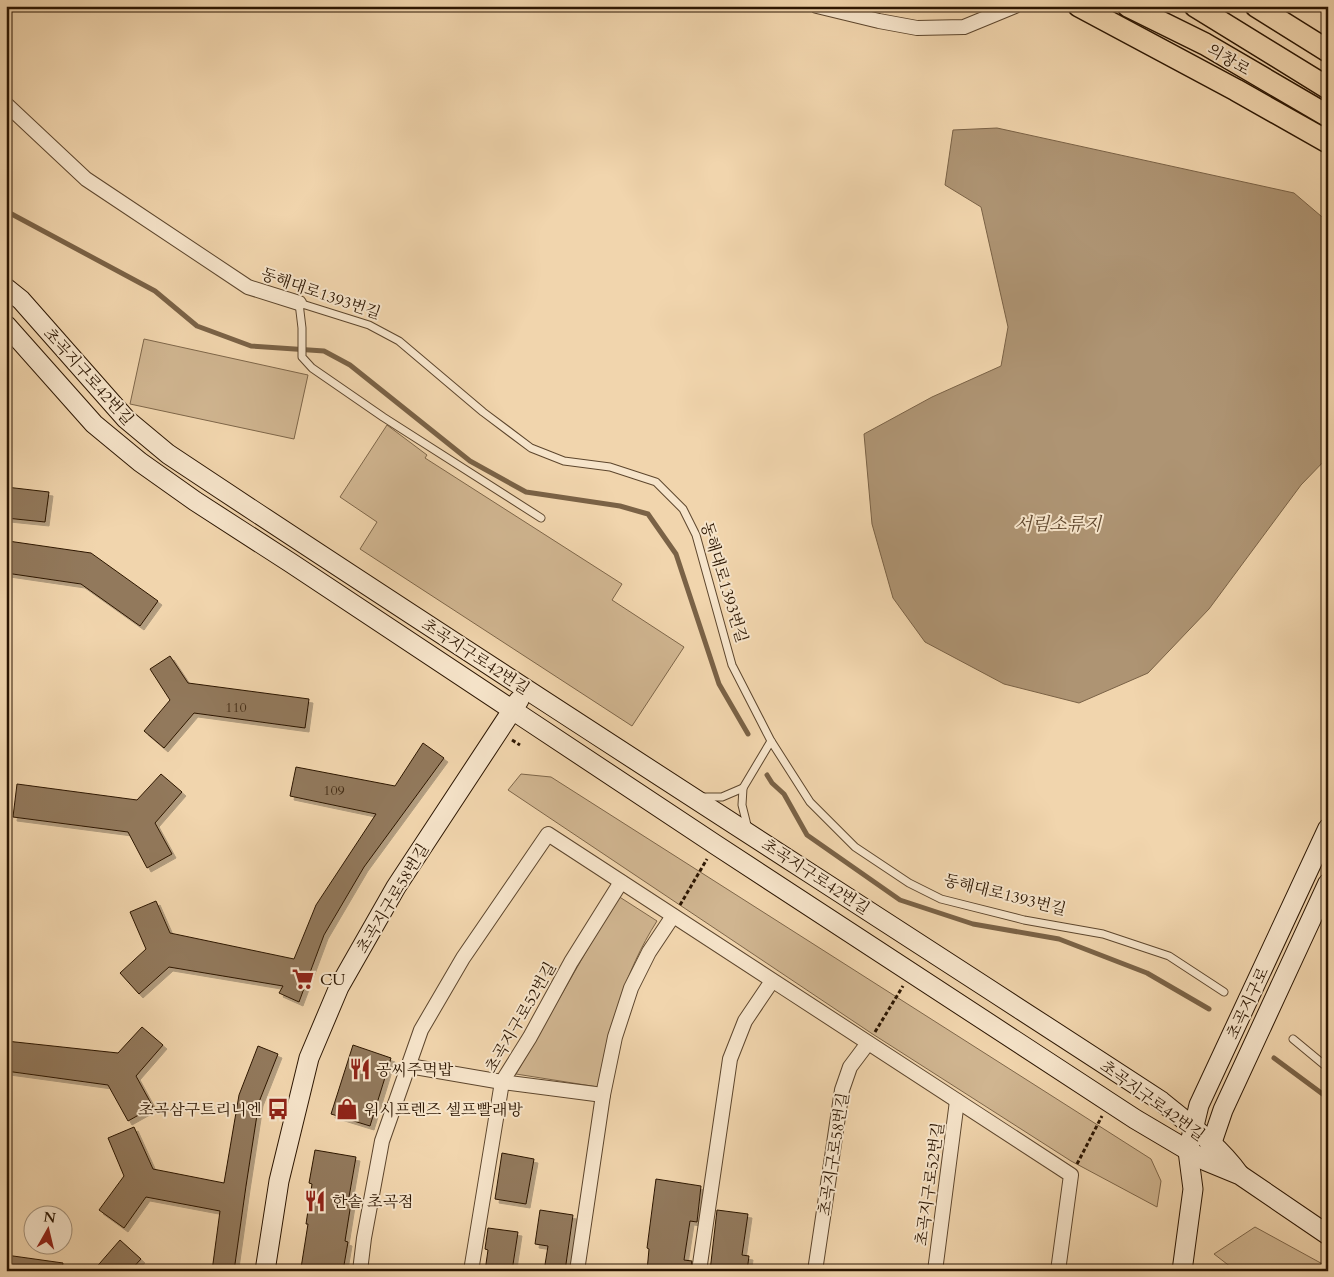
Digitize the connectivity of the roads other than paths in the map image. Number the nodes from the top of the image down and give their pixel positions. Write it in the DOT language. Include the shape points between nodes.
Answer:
graph roads {
  1 [pos="817,6"];
  2 [pos="1015,6"];
  3 [pos="1079,6"];
  4 [pos="1128,6"];
  5 [pos="1195,6"];
  6 [pos="1256,6"];
  7 [pos="1328,51"];
  8 [pos="1328,88"];
  9 [pos="6,104"];
  10 [pos="1328,116"];
  11 [pos="1328,142"];
  12 [pos="6,288"];
  13 [pos="299,303"];
  14 [pos="6,325"];
  15 [pos="541,518"];
  16 [pos="526,689"];
  17 [pos="512,710"];
  18 [pos="771,740"];
  19 [pos="743,788"];
  20 [pos="694,797"];
  21 [pos="1328,828"];
  22 [pos="749,833"];
  23 [pos="621,882"];
  24 [pos="1328,883"];
  25 [pos="673,916"];
  26 [pos="772,980"];
  27 [pos="1224,992"];
  28 [pos="1293,1039"];
  29 [pos="868,1043"];
  30 [pos="1077,1046"];
  31 [pos="409,1066"];
  32 [pos="1328,1068"];
  33 [pos="1062,1071"];
  34 [pos="502,1082"];
  35 [pos="603,1095"];
  36 [pos="957,1101"];
  37 [pos="1194,1127"];
  38 [pos="1212,1142"];
  39 [pos="1188,1151"];
  40 [pos="1206,1161"];
  41 [pos="1240,1176"];
  42 [pos="1193,1183"];
  43 [pos="1328,1235"];
  44 [pos="265,1271"];
  45 [pos="360,1271"];
  46 [pos="471,1271"];
  47 [pos="578,1271"];
  48 [pos="699,1271"];
  49 [pos="815,1271"];
  50 [pos="935,1271"];
  51 [pos="1058,1271"];
  52 [pos="1182,1271"];
  1 -- 2 [label="street" via="917,28 964,27"];
  3 -- 11 [label="main road"];
  4 -- 10 [label="main road, 의창로" via="1205,44"];
  5 -- 8 [label="main road, 의창로"];
  6 -- 7 [label="main road"];
  9 -- 13 [label="street, 동해대로1393번길" via="94,184 248,287"];
  12 -- 16 [label="street, 초곡지구로42번길" via="21,300 126,419 168,454"];
  13 -- 15 [label="lane" via="302,357 312,368"];
  13 -- 18 [label="lane, 동해대로1393번길" via="369,325 400,341 482,412 531,448 564,461 610,467 656,482 683,509 696,535 732,665"];
  14 -- 17 [label="street, 초곡지구로42번길" via="94,424 140,462"];
  16 -- 17 [label="street, 초곡지구로58번길"];
  16 -- 20 [label="street, 초곡지구로42번길"];
  17 -- 33 [label="street, 초곡지구로42번길"];
  17 -- 44 [label="street, 초곡지구로58번길" via="396,886 339,988 309,1058 279,1182"];
  18 -- 19 [label="lane"];
  18 -- 27 [label="lane, 동해대로1393번길" via="810,802 855,847 909,883 941,899 1024,920 1103,934 1169,956"];
  19 -- 20 [label="lane" via="722,797"];
  19 -- 22 [label="lane" via="742,805"];
  20 -- 22 [label="street, 초곡지구로42번길"];
  21 -- 37 [label="street, 초곡지구로" via="1200,1105"];
  22 -- 30 [label="street, 초곡지구로42번길"];
  23 -- 25 [label="street"];
  23 -- 31 [label="street" via="548,834 463,958 421,1030"];
  23 -- 34 [label="street, 초곡지구로52번길"];
  24 -- 38 [label="street, 초곡지구로" via="1223,1110"];
  25 -- 26 [label="street"];
  25 -- 35 [label="street" via="649,952 631,988 615,1037"];
  26 -- 29 [label="street"];
  26 -- 48 [label="street" via="745,1021 730,1059"];
  28 -- 32 [label="lane"];
  29 -- 36 [label="street"];
  29 -- 49 [label="street, 초곡지구로58번길" via="850,1067 842,1090"];
  30 -- 33 [label="street"];
  30 -- 37 [label="street, 초곡지구로42번길" via="1161,1101"];
  31 -- 34 [label="street"];
  31 -- 45 [label="street" via="382,1141"];
  33 -- 39 [label="street, 초곡지구로42번길"];
  34 -- 35 [label="street"];
  34 -- 46 [label="street, 초곡지구로52번길"];
  35 -- 47 [label="street"];
  36 -- 50 [label="street, 초곡지구로52번길"];
  36 -- 51 [label="street" via="1071,1175"];
  37 -- 38 [label="street, 초곡지구로42번길"];
  37 -- 39 [label="street, 초곡지구로"];
  38 -- 40 [label="street, 초곡지구로"];
  38 -- 41 [label="street, 초곡지구로42번길"];
  39 -- 40 [label="street, 초곡지구로42번길"];
  39 -- 42 [label="street, 초곡지구로"];
  40 -- 41 [label="street, 초곡지구로42번길"];
  40 -- 42 [label="street, 초곡지구로"];
  41 -- 43 [label="street"];
  42 -- 52 [label="street, 초곡지구로"];
}
